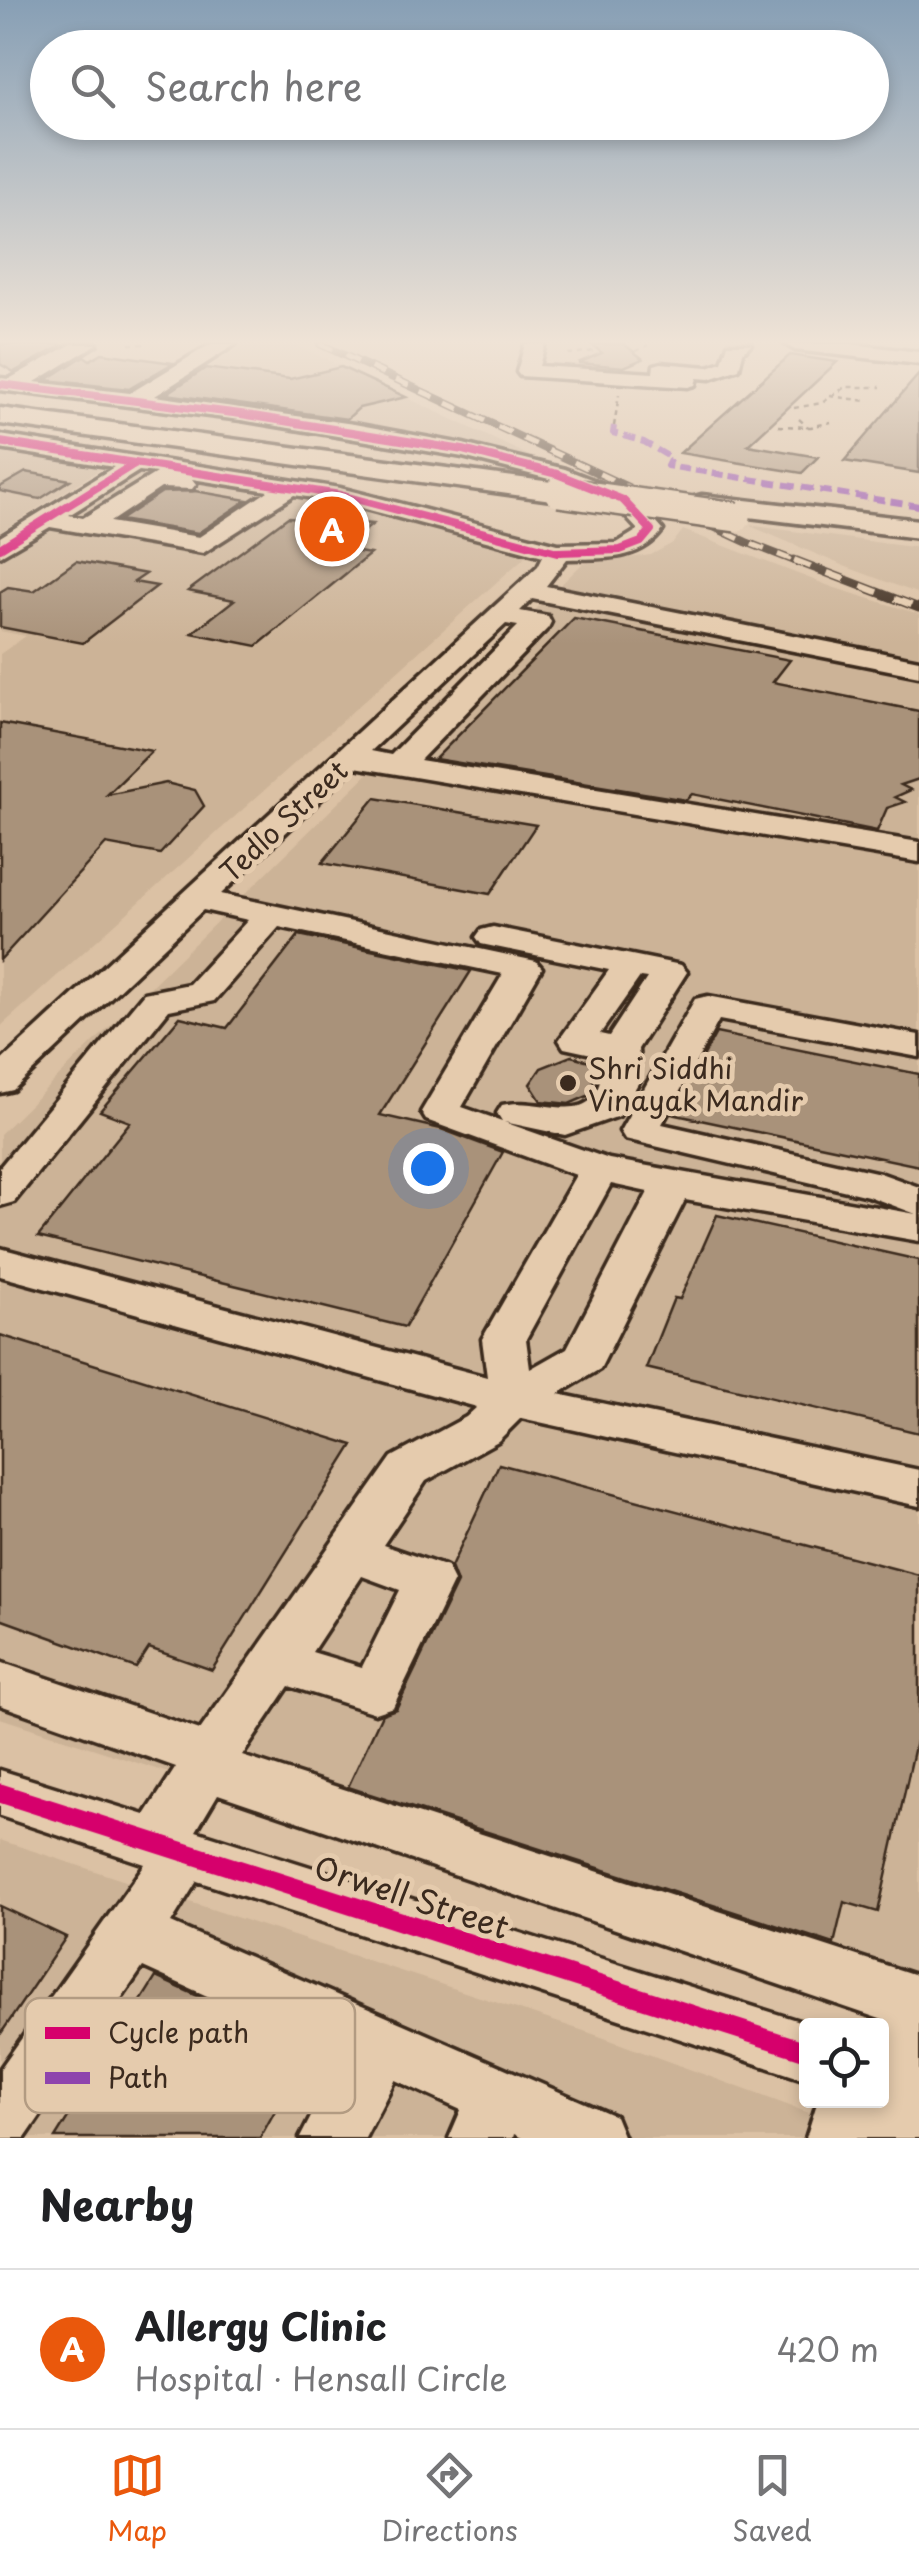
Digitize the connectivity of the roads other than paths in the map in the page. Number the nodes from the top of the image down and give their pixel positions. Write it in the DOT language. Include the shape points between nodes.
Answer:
graph roads {
  1 [pos="11,444"];
  2 [pos="309,444"];
  3 [pos="435,444"];
  4 [pos="134,464"];
  5 [pos="552,487"];
  6 [pos="281,492"];
  7 [pos="46,520"];
  8 [pos="86,527"];
  9 [pos="919,528"];
  10 [pos="919,542"];
  11 [pos="0,548"];
  12 [pos="558,552"];
  13 [pos="528,590"];
  14 [pos="500,615"];
  15 [pos="919,668"];
  16 [pos="418,693"];
  17 [pos="460,701"];
  18 [pos="350,756"];
  19 [pos="398,765"];
  20 [pos="919,852"];
  21 [pos="207,891"];
  22 [pos="271,915"];
  23 [pos="919,1046"];
  24 [pos="0,1082"];
  25 [pos="516,1113"];
  26 [pos="599,1169"];
  27 [pos="672,1185"];
  28 [pos="0,1193"];
  29 [pos="919,1202"];
  30 [pos="919,1228"];
  31 [pos="0,1262"];
  32 [pos="512,1400"];
  33 [pos="919,1488"];
  34 [pos="352,1553"];
  35 [pos="277,1662"];
  36 [pos="0,1684"];
  37 [pos="208,1762"];
  38 [pos="0,1794"];
  39 [pos="171,1848"];
  40 [pos="132,1934"];
  41 [pos="87,1998"];
  42 [pos="274,1998"];
  43 [pos="919,2004"];
  44 [pos="919,2022"];
  45 [pos="355,2034"];
  46 [pos="381,2046"];
  47 [pos="799,2048"];
  48 [pos="25,2086"];
  49 [pos="355,2094"];
  50 [pos="889,2096"];
  51 [pos="874,2108"];
  52 [pos="345,2113"];
  53 [pos="490,2119"];
  54 [pos="0,2121"];
  55 [pos="331,2138"];
  56 [pos="592,2138"];
  57 [pos="837,2138"];
  1 -- 4 [label="street"];
  2 -- 5 [label="main road"];
  3 -- 12 [label="street" via="510,458 608,492 652,526 650,536 628,548"];
  4 -- 6 [label="street"];
  4 -- 7 [label="street"];
  5 -- 9 [label="main road"];
  5 -- 10 [label="main road, bridge"];
  6 -- 8 [label="street" via="157,480"];
  6 -- 8 [label="street" via="203,545"];
  6 -- 12 [label="street" via="380,503"];
  7 -- 8 [label="street"];
  7 -- 11 [label="street"];
  12 -- 13 [label="street, Tedlo Street"];
  13 -- 14 [label="street, Tedlo Street"];
  13 -- 15 [label="street"];
  14 -- 16 [label="street, Tedlo Street"];
  14 -- 17 [label="street" via="538,622"];
  16 -- 17 [label="street"];
  16 -- 18 [label="street, Tedlo Street"];
  17 -- 19 [label="street"];
  18 -- 19 [label="street"];
  18 -- 21 [label="street, Tedlo Street"];
  19 -- 20 [label="street"];
  21 -- 22 [label="street"];
  21 -- 24 [label="street, Tedlo Street"];
  21 -- 25 [label="street" via="631,964 577,1040 620,1049 621,1080 605,1108 565,1123"];
  22 -- 26 [label="street" via="524,968 440,1112"];
  22 -- 28 [label="street" via="201,993 157,1001"];
  23 -- 29 [label="street" via="708,1006 640,1131 880,1186"];
  26 -- 27 [label="street"];
  26 -- 32 [label="street" via="504,1340"];
  27 -- 30 [label="street"];
  27 -- 32 [label="street" via="584,1358"];
  31 -- 32 [label="street"];
  32 -- 33 [label="street"];
  32 -- 34 [label="street" via="482,1429 410,1469"];
  34 -- 35 [label="street"];
  34 -- 35 [label="street" via="429,1582 375,1692"];
  35 -- 37 [label="street"];
  36 -- 37 [label="street"];
  37 -- 39 [label="street"];
  37 -- 43 [label="street"];
  38 -- 39 [label="street, Orwell Street"];
  39 -- 40 [label="street"];
  39 -- 47 [label="street, Orwell Street"];
  40 -- 41 [label="street"];
  40 -- 42 [label="street"];
  44 -- 50 [label="street"];
  45 -- 46 [label="street"];
  46 -- 49 [label="street"];
  46 -- 53 [label="street"];
  48 -- 54 [label="street"];
  51 -- 57 [label="street"];
  52 -- 55 [label="street"];
  53 -- 56 [label="street"];
}
